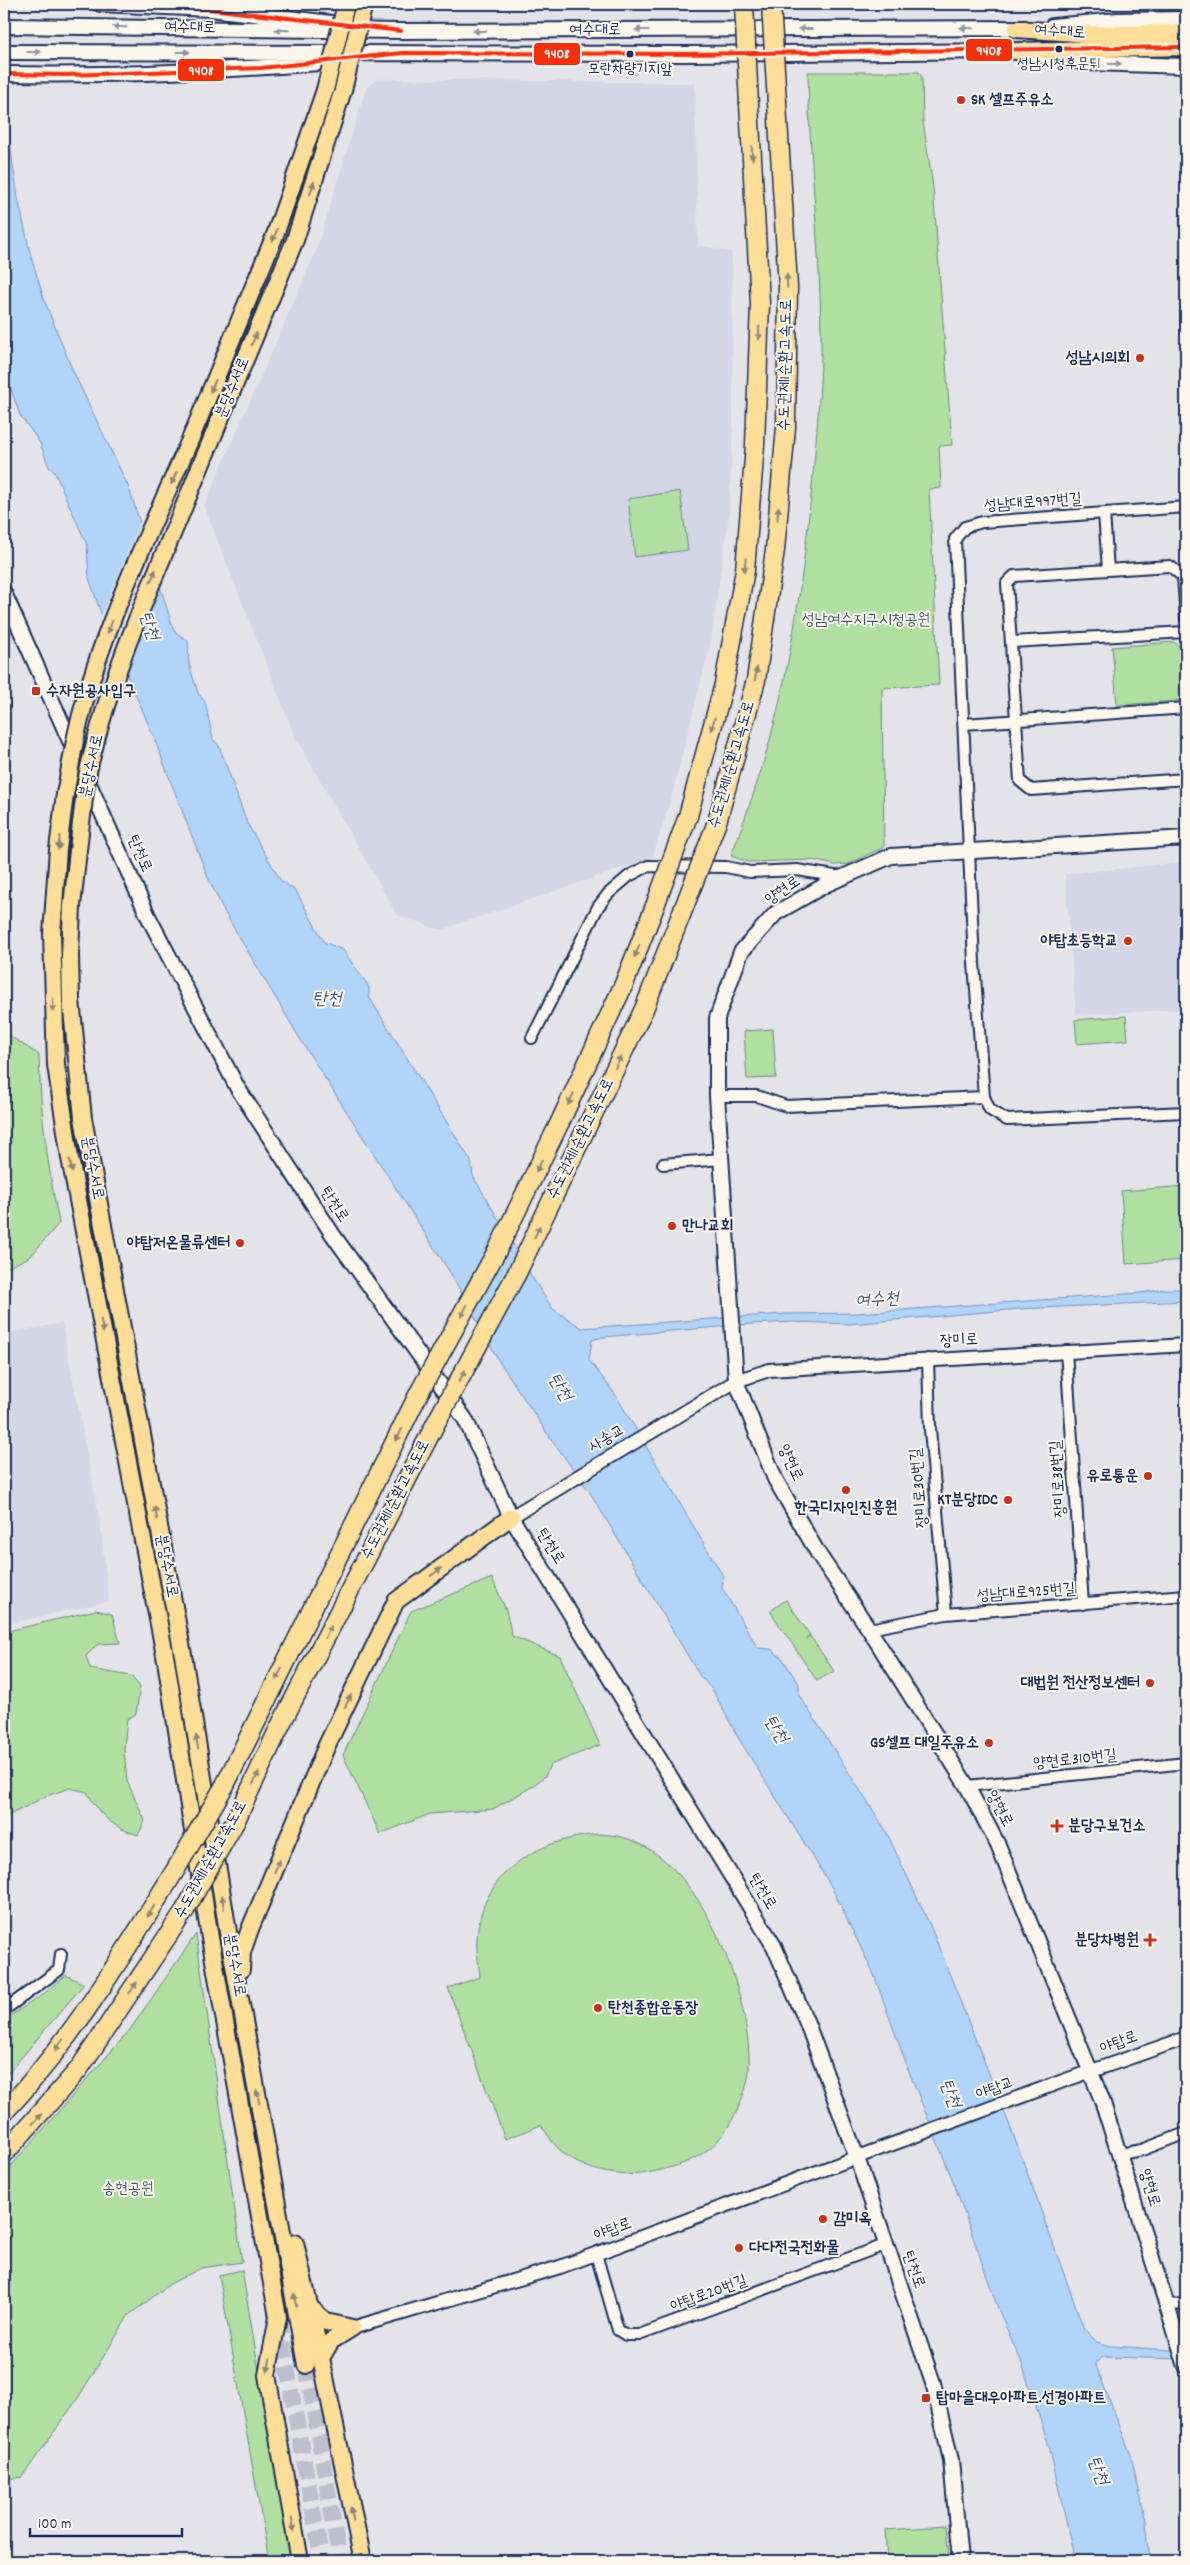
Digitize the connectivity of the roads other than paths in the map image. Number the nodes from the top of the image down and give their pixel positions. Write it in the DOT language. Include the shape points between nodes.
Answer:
graph roads {
  1 [pos="100,4"];
  2 [pos="346,4"];
  3 [pos="364,4"];
  4 [pos="744,4"];
  5 [pos="771,4"];
  6 [pos="1186,19"];
  7 [pos="4,26"];
  8 [pos="1016,29"];
  9 [pos="401,32"];
  10 [pos="1186,33"];
  11 [pos="1186,47"];
  12 [pos="1015,51"];
  13 [pos="4,52"];
  14 [pos="402,53"];
  15 [pos="1186,66"];
  16 [pos="4,74"];
  17 [pos="1186,507"];
  18 [pos="1104,513"];
  19 [pos="1108,570"];
  20 [pos="6,599"];
  21 [pos="1186,618"];
  22 [pos="4,625"];
  23 [pos="1186,632"];
  24 [pos="1012,642"];
  25 [pos="1186,708"];
  26 [pos="1016,720"];
  27 [pos="964,724"];
  28 [pos="1186,779"];
  29 [pos="1186,838"];
  30 [pos="970,852"];
  31 [pos="841,878"];
  32 [pos="532,1038"];
  33 [pos="717,1096"];
  34 [pos="984,1097"];
  35 [pos="1186,1112"];
  36 [pos="721,1159"];
  37 [pos="662,1164"];
  38 [pos="1186,1344"];
  39 [pos="1066,1352"];
  40 [pos="928,1359"];
  41 [pos="736,1381"];
  42 [pos="699,1402"];
  43 [pos="512,1517"];
  44 [pos="1186,1595"];
  45 [pos="1083,1604"];
  46 [pos="946,1614"];
  47 [pos="869,1629"];
  48 [pos="1186,1763"];
  49 [pos="967,1786"];
  50 [pos="61,1954"];
  51 [pos="239,1995"];
  52 [pos="4,2010"];
  53 [pos="1186,2038"];
  54 [pos="1090,2071"];
  55 [pos="1063,2081"];
  56 [pos="4,2112"];
  57 [pos="1186,2133"];
  58 [pos="268,2145"];
  59 [pos="881,2148"];
  60 [pos="4,2154"];
  61 [pos="1120,2154"];
  62 [pos="857,2158"];
  63 [pos="885,2245"];
  64 [pos="596,2254"];
  65 [pos="1186,2304"];
  66 [pos="1168,2306"];
  67 [pos="310,2307"];
  68 [pos="352,2328"];
  69 [pos="322,2358"];
  70 [pos="306,2365"];
  71 [pos="1186,2366"];
  72 [pos="300,2561"];
  73 [pos="363,2561"];
  74 [pos="960,2561"];
  1 -- 9 [label="main road" via="210,9"];
  2 -- 72 [label="highway, 분당수서로, one-way, bridge" via="325,90 275,235 128,580 79,723 65,794 52,934 56,1065 71,1167 166,1661 210,1938 278,2317 267,2374"];
  51 -- 3 [label="highway, 분당수서로, one-way, bridge" via="183,1655 83,1118 71,1000 72,906 89,765 116,672 141,604 295,240 343,90"];
  4 -- 56 [label="highway, 수도권제1순환고속도로, one-way, bridge" via="760,303 755,445 745,570 724,684 688,816 624,984 560,1122 499,1247 420,1391 225,1785 119,1962 54,2053"];
  60 -- 5 [label="highway, 수도권제1순환고속도로, one-way, bridge" via="79,2069 185,1910 235,1822 280,1726 438,1419 518,1273 644,1009 718,822 756,680 775,550 786,428 788,287"];
  6 -- 8 [label="main road" via="1118,20"];
  9 -- 7 [label="main road, 여수대로, one-way"];
  8 -- 9 [label="main road, 여수대로, one-way"];
  8 -- 10 [label="highway, 여수대로" via="1091,34"];
  11 -- 12 [label="highway, 여수대로"];
  12 -- 14 [label="main road, 여수대로"];
  12 -- 15 [label="main road, one-way" via="1090,64"];
  13 -- 14 [label="main road, 여수대로, one-way"];
  14 -- 16 [label="main road" via="261,68"];
  17 -- 18 [label="street, 성남대로997번길"];
  18 -- 19 [label="street"];
  18 -- 27 [label="street, 성남대로997번길" via="982,522 965,527 955,539"];
  19 -- 21 [label="street" via="1170,566 1183,576"];
  19 -- 24 [label="street" via="1014,576 1007,583"];
  20 -- 22 [label="street"];
  20 -- 43 [label="main road, 탄천로" via="148,916 237,1087 333,1235 465,1419"];
  23 -- 24 [label="street"];
  24 -- 26 [label="street"];
  25 -- 26 [label="street"];
  26 -- 27 [label="street"];
  26 -- 28 [label="street" via="1020,781 1031,790"];
  27 -- 30 [label="street, 성남대로997번길"];
  29 -- 30 [label="main road, 양현로"];
  30 -- 31 [label="main road, 양현로" via="891,856"];
  30 -- 34 [label="street, 성남대로997번길" via="977,1024"];
  31 -- 32 [label="street" via="797,870 750,872 716,867 648,866 629,876 598,907"];
  31 -- 33 [label="main road, 양현로" via="776,913 741,952 717,1018"];
  33 -- 34 [label="street" via="757,1096 786,1106"];
  33 -- 36 [label="main road, 양현로"];
  34 -- 35 [label="street" via="990,1110 1007,1120"];
  36 -- 37 [label="street"];
  36 -- 41 [label="main road, 양현로"];
  38 -- 39 [label="street, 장미로"];
  39 -- 40 [label="street, 장미로"];
  39 -- 45 [label="street, 장미로38번길"];
  40 -- 41 [label="street, 장미로" via="769,1370"];
  40 -- 46 [label="street, 장미로30번길" via="930,1429"];
  41 -- 42 [label="street, 장미로"];
  41 -- 47 [label="main road, 양현로" via="775,1479 819,1555"];
  42 -- 43 [label="street, 사송교"];
  51 -- 43 [label="highway, one-way" via="242,1952 250,1929 327,1745 396,1601"];
  43 -- 62 [label="main road, 탄천로" via="774,1946"];
  44 -- 45 [label="street, 성남대로925번길"];
  45 -- 46 [label="street, 성남대로925번길"];
  46 -- 47 [label="street, 성남대로925번길"];
  47 -- 49 [label="main road, 양현로"];
  48 -- 49 [label="street, 양현로310번길"];
  49 -- 54 [label="main road, 양현로" via="1022,1899"];
  50 -- 52 [label="street" via="59,1970"];
  58 -- 51 [label="highway, 분당수서로, one-way"];
  53 -- 54 [label="street, 야탑로"];
  54 -- 55 [label="street, 야탑로"];
  54 -- 61 [label="main road, 양현로"];
  55 -- 59 [label="street, 야탑교"];
  57 -- 61 [label="street" via="1142,2150"];
  58 -- 67 [label="highway"];
  70 -- 58 [label="highway, 분당수서로, one-way"];
  59 -- 62 [label="street, 야탑로"];
  61 -- 66 [label="main road, 양현로"];
  62 -- 63 [label="main road, 탄천로"];
  62 -- 64 [label="street, 야탑로"];
  63 -- 64 [label="street, 야탑로20번길" via="639,2335 618,2330"];
  63 -- 74 [label="main road, 탄천로" via="933,2383 943,2422 951,2460"];
  64 -- 68 [label="street, 야탑로"];
  65 -- 66 [label="street"];
  66 -- 71 [label="main road, 양현로"];
  67 -- 68 [label="highway" via="326,2322"];
  67 -- 69 [label="highway"];
  68 -- 69 [label="highway" via="330,2341"];
  73 -- 69 [label="highway, one-way"];
}
